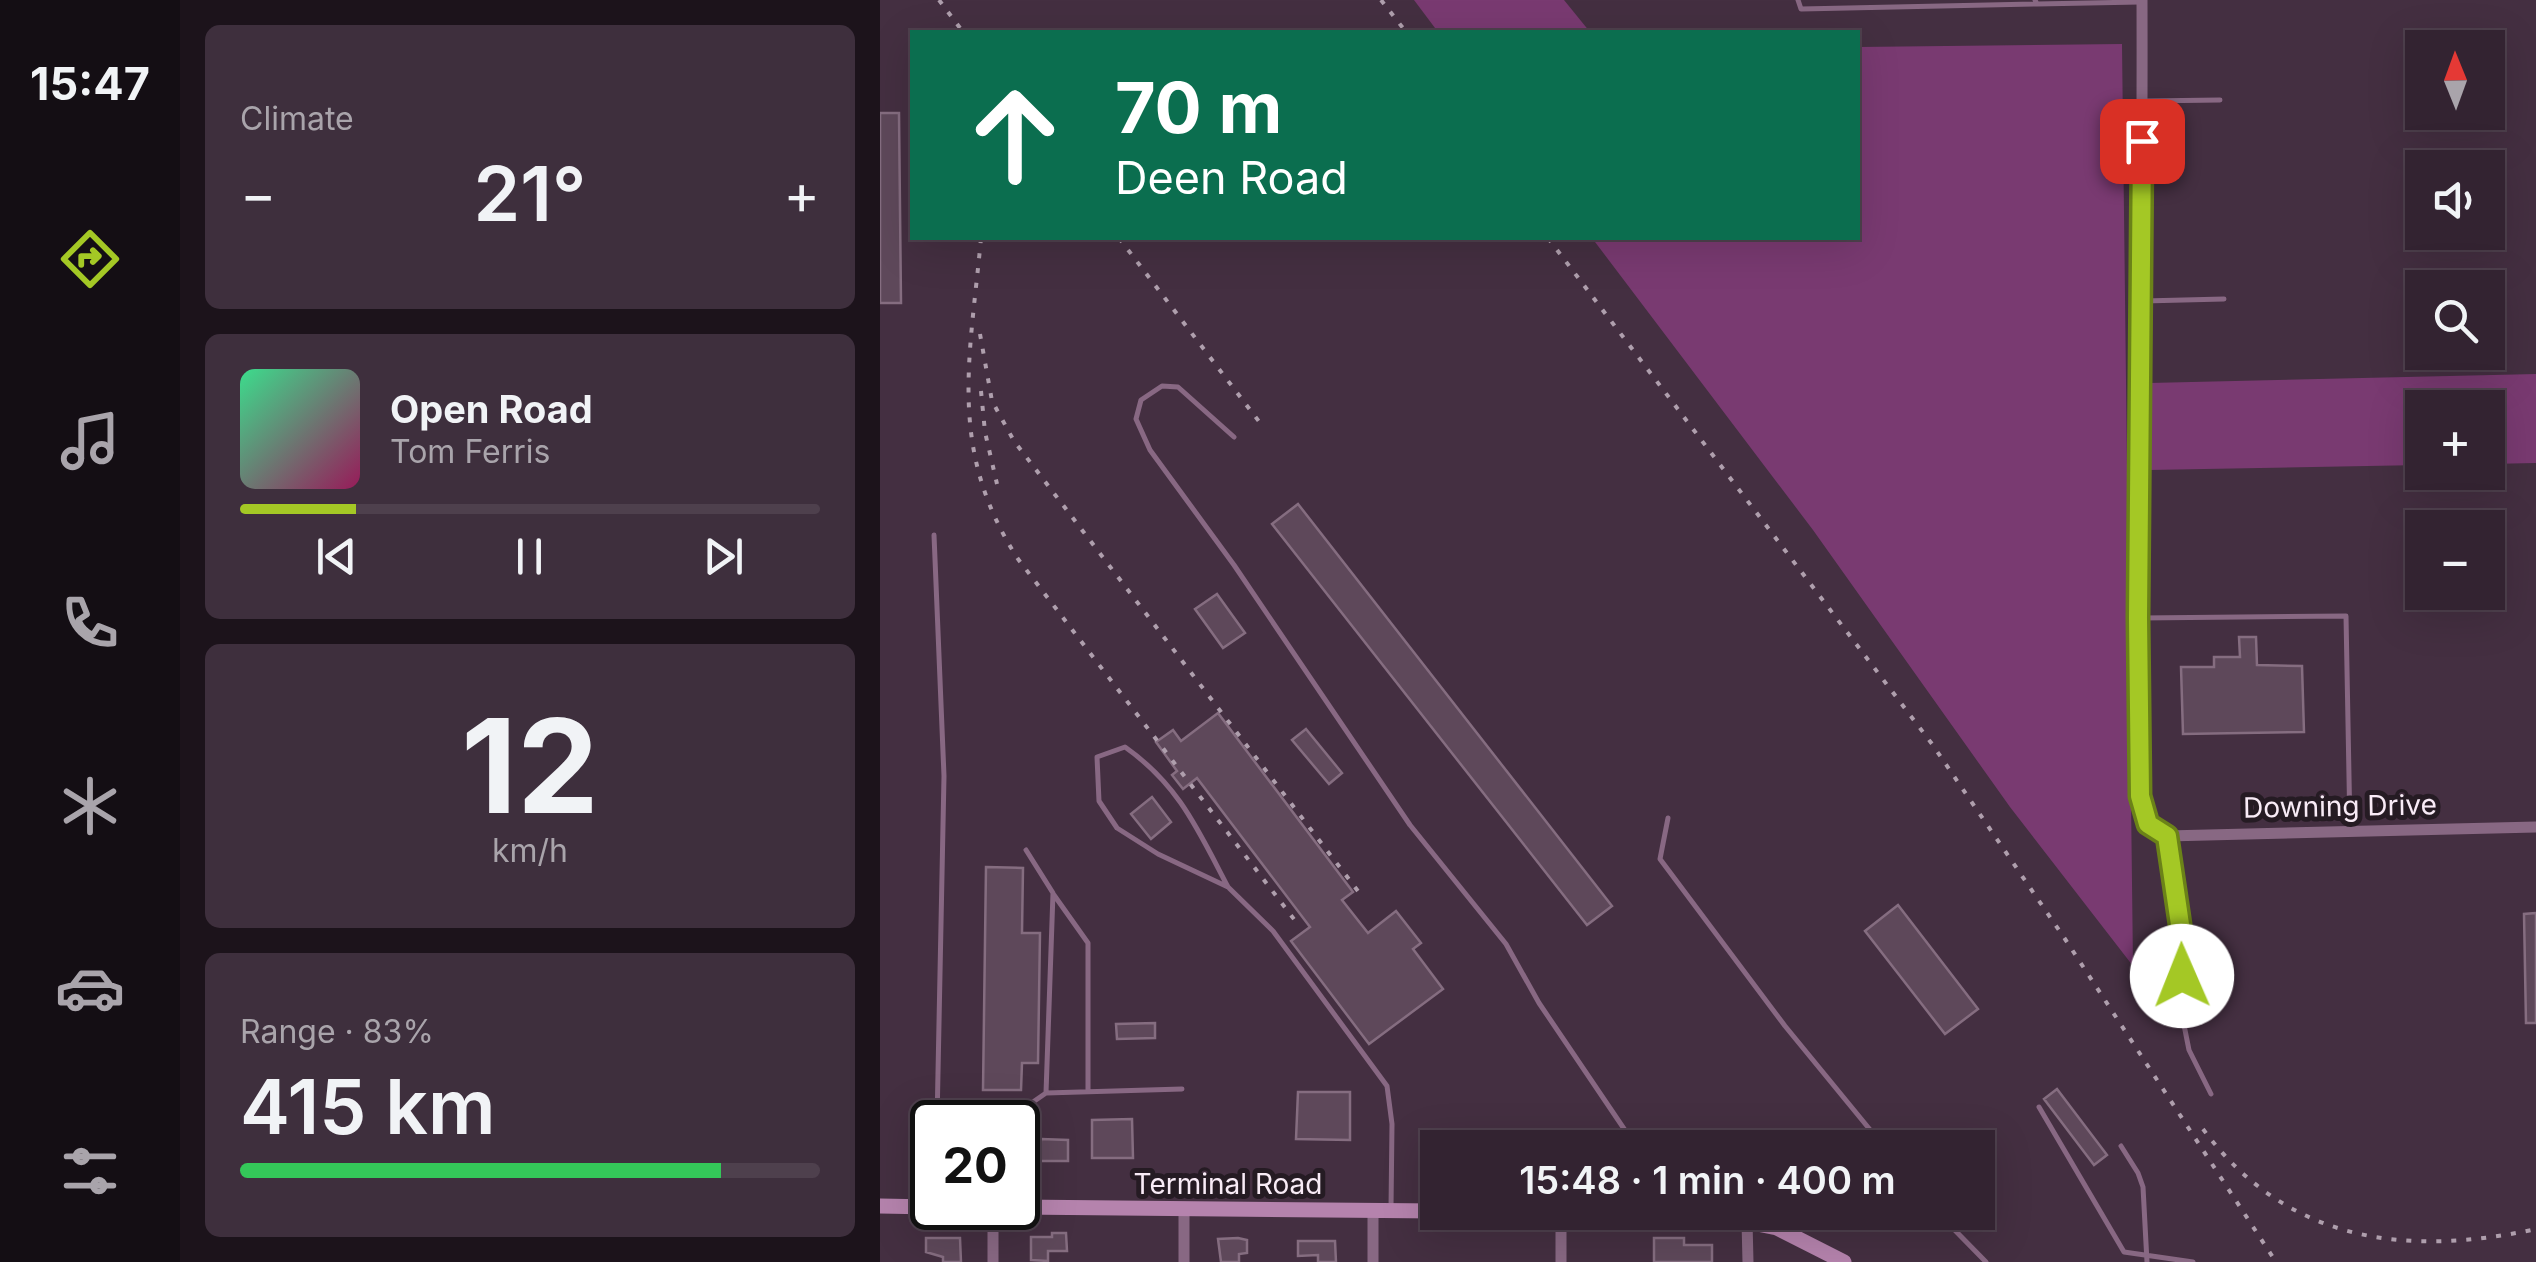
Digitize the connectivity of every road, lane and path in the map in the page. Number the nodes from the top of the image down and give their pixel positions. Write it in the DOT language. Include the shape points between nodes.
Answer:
graph roads {
  1 [pos="1798,0"];
  2 [pos="2142,1"];
  3 [pos="2036,2"];
  4 [pos="2220,100"];
  5 [pos="2142,102"];
  6 [pos="2224,299"];
  7 [pos="2142,300"];
  8 [pos="1234,437"];
  9 [pos="934,535"];
  10 [pos="2138,618"];
  11 [pos="1668,818"];
  12 [pos="2536,827"];
  13 [pos="2350,830"];
  14 [pos="2167,836"];
  15 [pos="1026,850"];
  16 [pos="1228,886"];
  17 [pos="1052,893"];
  18 [pos="1182,1088"];
  19 [pos="1088,1091"];
  20 [pos="1046,1092"];
  21 [pos="2211,1094"];
  22 [pos="938,1100"];
  23 [pos="1035,1100"];
  24 [pos="2040,1107"];
  25 [pos="1625,1130"];
  26 [pos="1871,1130"];
  27 [pos="2121,1146"];
  28 [pos="880,1206"];
  29 [pos="910,1207"];
  30 [pos="1040,1208"];
  31 [pos="1184,1209"];
  32 [pos="1373,1210"];
  33 [pos="1392,1210"];
  34 [pos="1420,1211"];
  35 [pos="993,1230"];
  36 [pos="1561,1230"];
  37 [pos="1748,1230"];
  38 [pos="1778,1230"];
  39 [pos="1955,1230"];
  40 [pos="2146,1259"];
  41 [pos="993,1262"];
  42 [pos="1184,1262"];
  43 [pos="1373,1262"];
  44 [pos="1562,1262"];
  45 [pos="1748,1262"];
  46 [pos="1844,1262"];
  47 [pos="1986,1262"];
  48 [pos="2193,1262"];
  1 -- 3 [label="lane" via="1801,9"];
  2 -- 3 [label="lane"];
  2 -- 5 [label="street"];
  4 -- 5 [label="lane"];
  5 -- 7 [label="street"];
  6 -- 7 [label="lane"];
  7 -- 10 [label="street"];
  8 -- 25 [label="lane" via="1178,387 1162,386 1141,400 1136,419 1150,450 1410,825 1506,944"];
  9 -- 22 [label="lane" via="944,776"];
  10 -- 13 [label="lane" via="2346,616"];
  10 -- 14 [label="street" via="2140,796 2148,824"];
  11 -- 26 [label="lane" via="1660,859"];
  12 -- 13 [label="street, Downing Drive"];
  13 -- 14 [label="street, Downing Drive"];
  14 -- 21 [label="lane" via="2182,938 2182,1015 2188,1050"];
  15 -- 17 [label="lane"];
  16 -- 16 [label="lane" via="1117,828 1098,801 1096,757 1126,747 1156,768"];
  16 -- 33 [label="lane" via="1273,930 1388,1086"];
  17 -- 19 [label="lane" via="1088,943"];
  17 -- 20 [label="lane"];
  18 -- 19 [label="lane"];
  19 -- 20 [label="lane"];
  20 -- 23 [label="lane"];
  24 -- 40 [label="lane" via="2124,1252"];
  27 -- 40 [label="lane" via="2143,1187"];
  28 -- 29 [label="main road"];
  30 -- 31 [label="main road, Terminal Road"];
  31 -- 32 [label="main road, Terminal Road"];
  31 -- 42 [label="street"];
  32 -- 33 [label="main road, Terminal Road"];
  32 -- 43 [label="street"];
  33 -- 34 [label="main road, Terminal Road"];
  35 -- 41 [label="street"];
  36 -- 44 [label="street"];
  37 -- 45 [label="street"];
  38 -- 46 [label="main road"];
  39 -- 47 [label="lane"];
  40 -- 48 [label="lane"];
}
